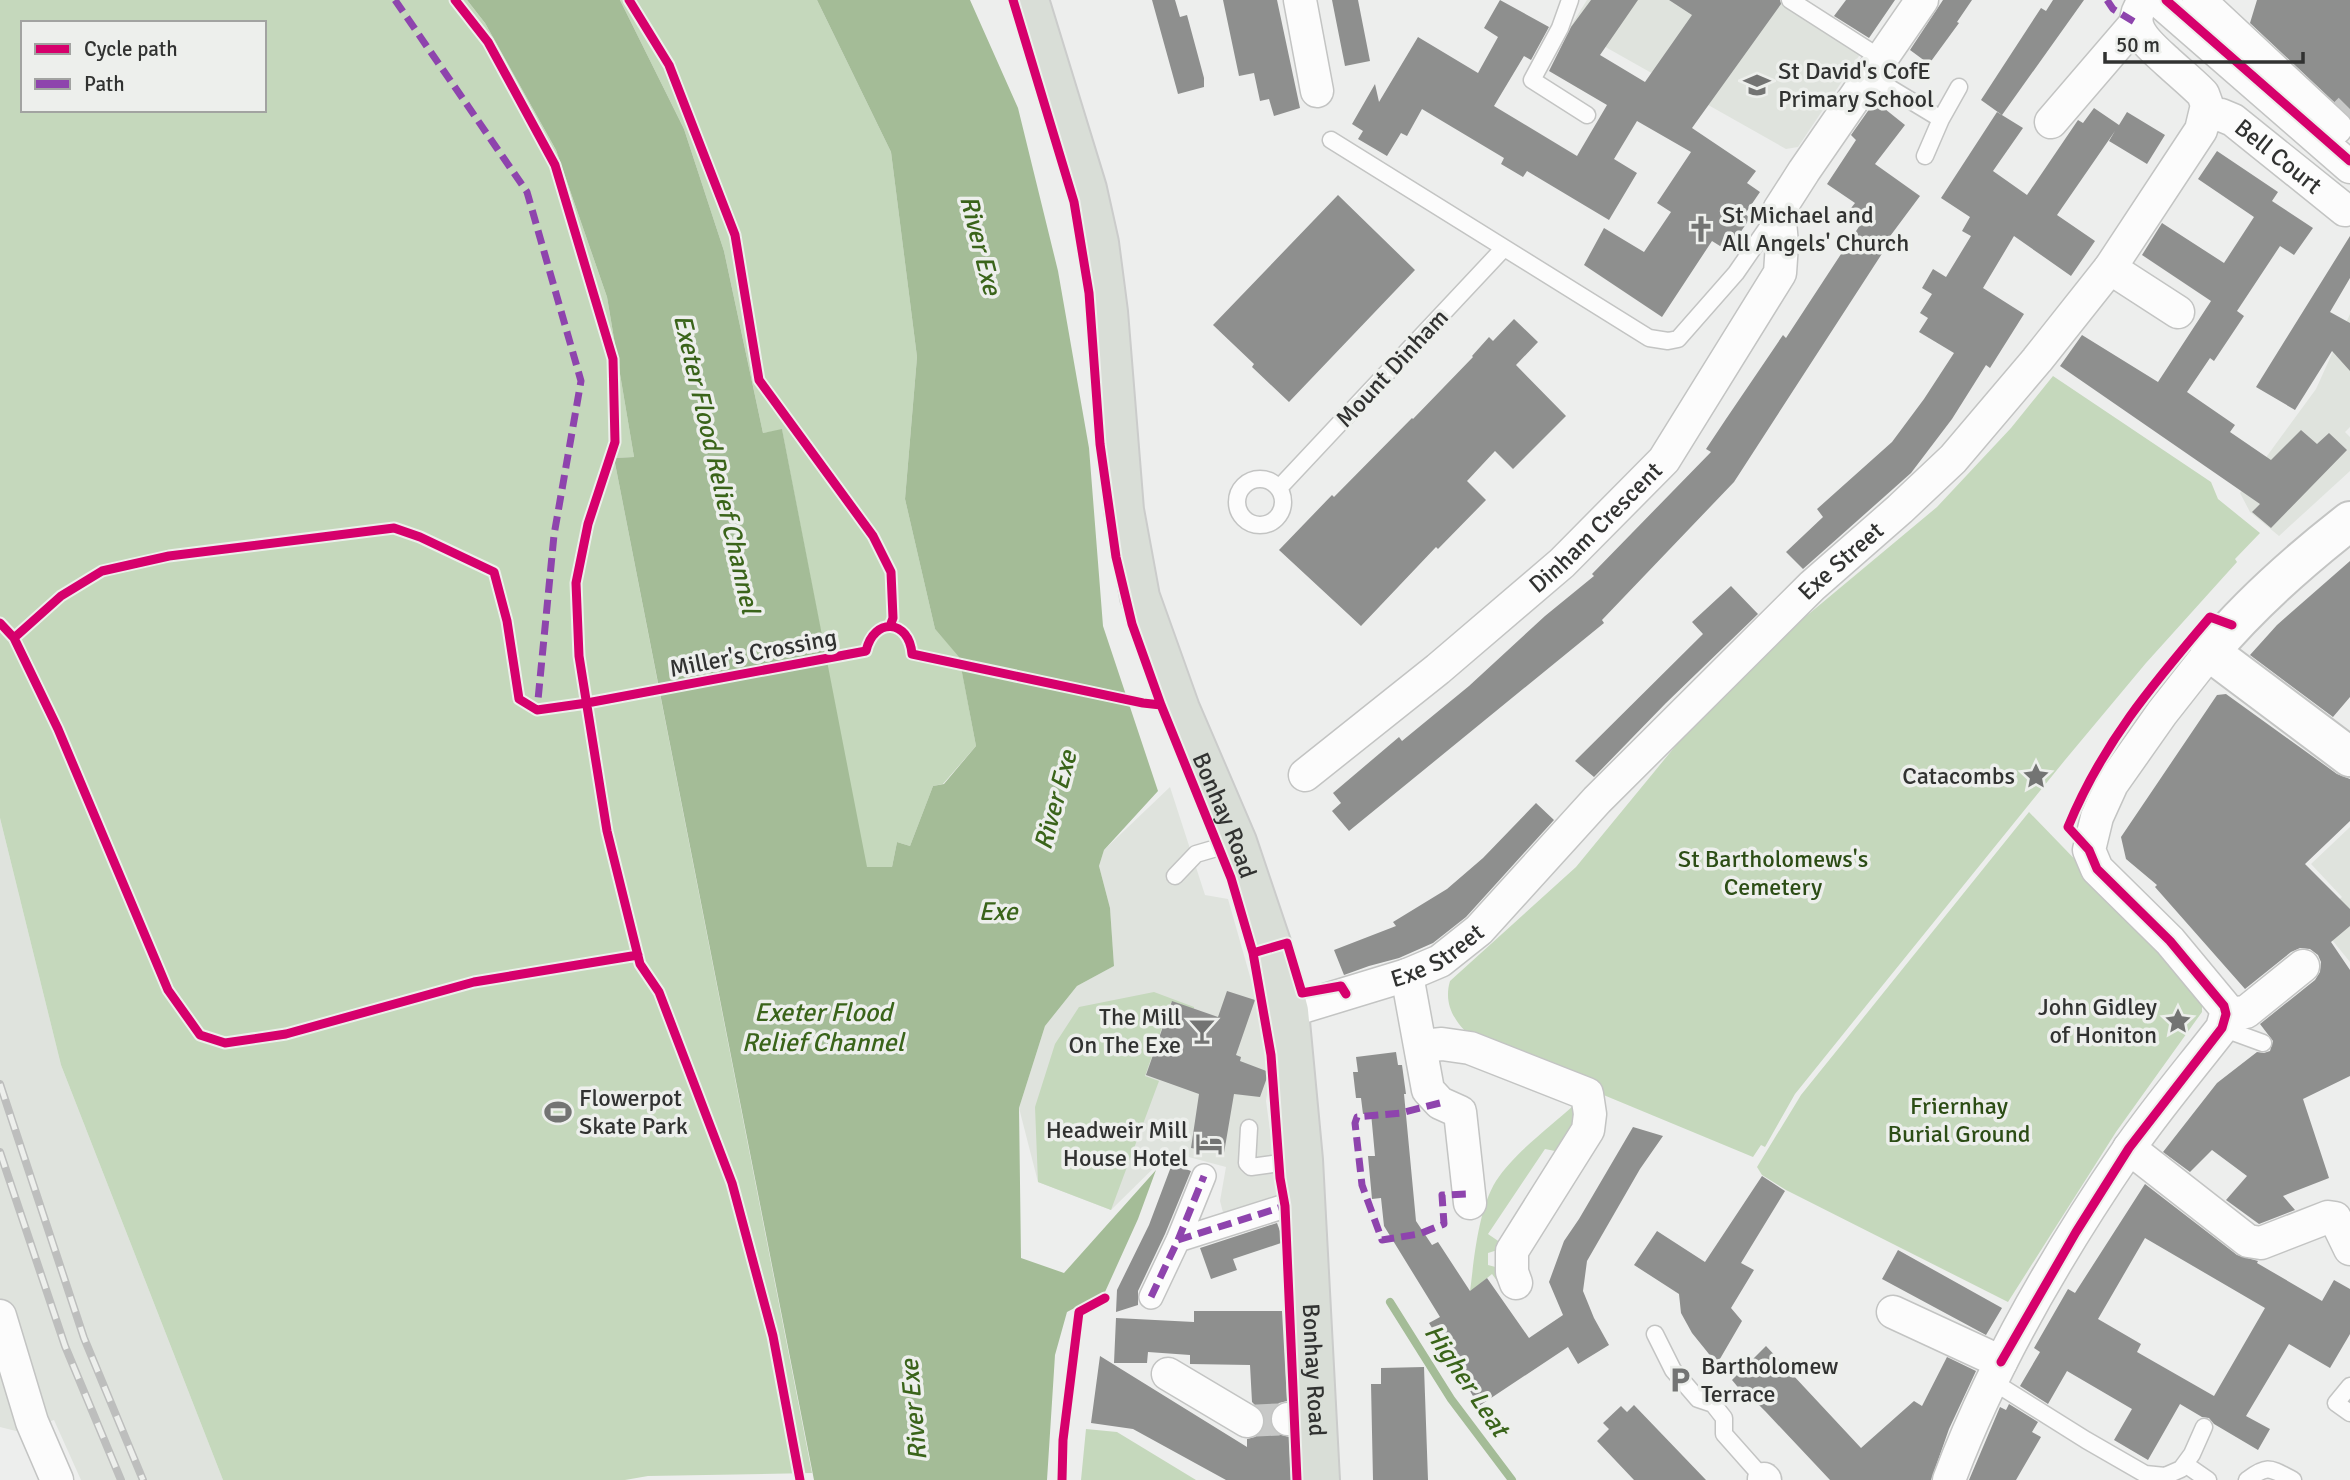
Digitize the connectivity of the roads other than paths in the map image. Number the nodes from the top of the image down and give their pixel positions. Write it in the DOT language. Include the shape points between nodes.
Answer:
graph roads {
  1 [pos="1029,0"];
  2 [pos="1300,0"];
  3 [pos="1570,0"];
  4 [pos="1790,0"];
  5 [pos="1922,0"];
  6 [pos="2158,0"];
  7 [pos="2199,0"];
  8 [pos="2141,11"];
  9 [pos="1876,68"];
  10 [pos="1959,87"];
  11 [pos="1317,91"];
  12 [pos="1587,115"];
  13 [pos="2206,116"];
  14 [pos="1941,119"];
  15 [pos="2051,122"];
  16 [pos="2343,127"];
  17 [pos="1331,140"];
  18 [pos="1925,156"];
  19 [pos="2350,167"];
  20 [pos="1779,210"];
  21 [pos="2345,210"];
  22 [pos="1504,248"];
  23 [pos="2110,268"];
  24 [pos="2178,312"];
  25 [pos="1279,488"];
  26 [pos="2350,521"];
  27 [pos="2210,652"];
  28 [pos="2345,744"];
  29 [pos="1305,775"];
  30 [pos="1237,842"];
  31 [pos="1175,876"];
  32 [pos="2303,966"];
  33 [pos="1407,975"];
  34 [pos="1289,1011"];
  35 [pos="2224,1021"];
  36 [pos="2263,1043"];
  37 [pos="1422,1046"];
  38 [pos="1249,1128"];
  39 [pos="2129,1149"];
  40 [pos="1303,1160"];
  41 [pos="1204,1176"];
  42 [pos="1470,1203"];
  43 [pos="1284,1206"];
  44 [pos="1178,1240"];
  45 [pos="2350,1249"];
  46 [pos="1516,1283"];
  47 [pos="1151,1297"];
  48 [pos="1893,1312"];
  49 [pos="0,1316"];
  50 [pos="1655,1334"];
  51 [pos="1996,1371"];
  52 [pos="1168,1374"];
  53 [pos="2350,1386"];
  54 [pos="2350,1413"];
  55 [pos="1247,1421"];
  56 [pos="2204,1427"];
  57 [pos="2185,1464"];
  58 [pos="57,1480"];
  59 [pos="1320,1480"];
  60 [pos="1764,1480"];
  61 [pos="1949,1480"];
  62 [pos="2208,1480"];
  63 [pos="2247,1480"];
  64 [pos="2293,1480"];
  1 -- 30 [label="highway, Bonhay Road" via="1099,243 1125,518 1140,597 1180,709"];
  2 -- 11 [label="street"];
  3 -- 12 [label="lane" via="1532,80"];
  4 -- 9 [label="lane"];
  5 -- 9 [label="street"];
  6 -- 19 [label="street"];
  7 -- 16 [label="street"];
  8 -- 13 [label="street" via="2143,38 2203,94"];
  8 -- 15 [label="street"];
  9 -- 14 [label="lane"];
  9 -- 20 [label="street"];
  10 -- 14 [label="lane"];
  13 -- 21 [label="street, Bell Court" via="2233,120"];
  13 -- 23 [label="street, Exe Street" via="2201,131"];
  14 -- 18 [label="lane"];
  17 -- 22 [label="lane"];
  20 -- 22 [label="lane" via="1737,272 1686,331 1668,341 1635,331"];
  20 -- 29 [label="street, Dinham Crescent" via="1780,273 1664,460 1562,563"];
  22 -- 25 [label="lane, Mount Dinham"];
  23 -- 24 [label="street"];
  23 -- 33 [label="street, Exe Street" via="1952,459 1817,581 1597,800 1479,930 1440,961"];
  26 -- 27 [label="street" via="2268,590"];
  27 -- 28 [label="street"];
  27 -- 35 [label="street" via="2112,784 2089,850 2097,869 2178,951 2224,1006"];
  30 -- 31 [label="lane" via="1196,854"];
  30 -- 34 [label="highway, Bonhay Road"];
  32 -- 35 [label="street" via="2246,1012"];
  33 -- 34 [label="street, Exe Street"];
  33 -- 37 [label="street"];
  34 -- 40 [label="highway, Bonhay Road"];
  35 -- 36 [label="lane"];
  35 -- 39 [label="street"];
  37 -- 42 [label="street" via="1428,1090 1440,1103 1460,1112"];
  37 -- 46 [label="street" via="1470,1048 1587,1094 1588,1130 1512,1251"];
  38 -- 40 [label="lane" via="1247,1163 1251,1167"];
  39 -- 45 [label="street" via="2248,1241 2261,1244 2328,1217 2335,1218"];
  39 -- 51 [label="street"];
  40 -- 59 [label="highway, Bonhay Road" via="1303,1419"];
  41 -- 44 [label="street"];
  43 -- 44 [label="street"];
  44 -- 47 [label="street"];
  48 -- 51 [label="street"];
  49 -- 58 [label="street" via="32,1422"];
  50 -- 60 [label="lane" via="1673,1370 1698,1399 1713,1404 1724,1418 1724,1434"];
  51 -- 57 [label="lane" via="2086,1440 2145,1474 2165,1476"];
  51 -- 61 [label="street"];
  52 -- 55 [label="street"];
  53 -- 54 [label="lane" via="2336,1403"];
  56 -- 57 [label="lane"];
  57 -- 62 [label="lane"];
  63 -- 64 [label="lane" via="2270,1468"];
}
